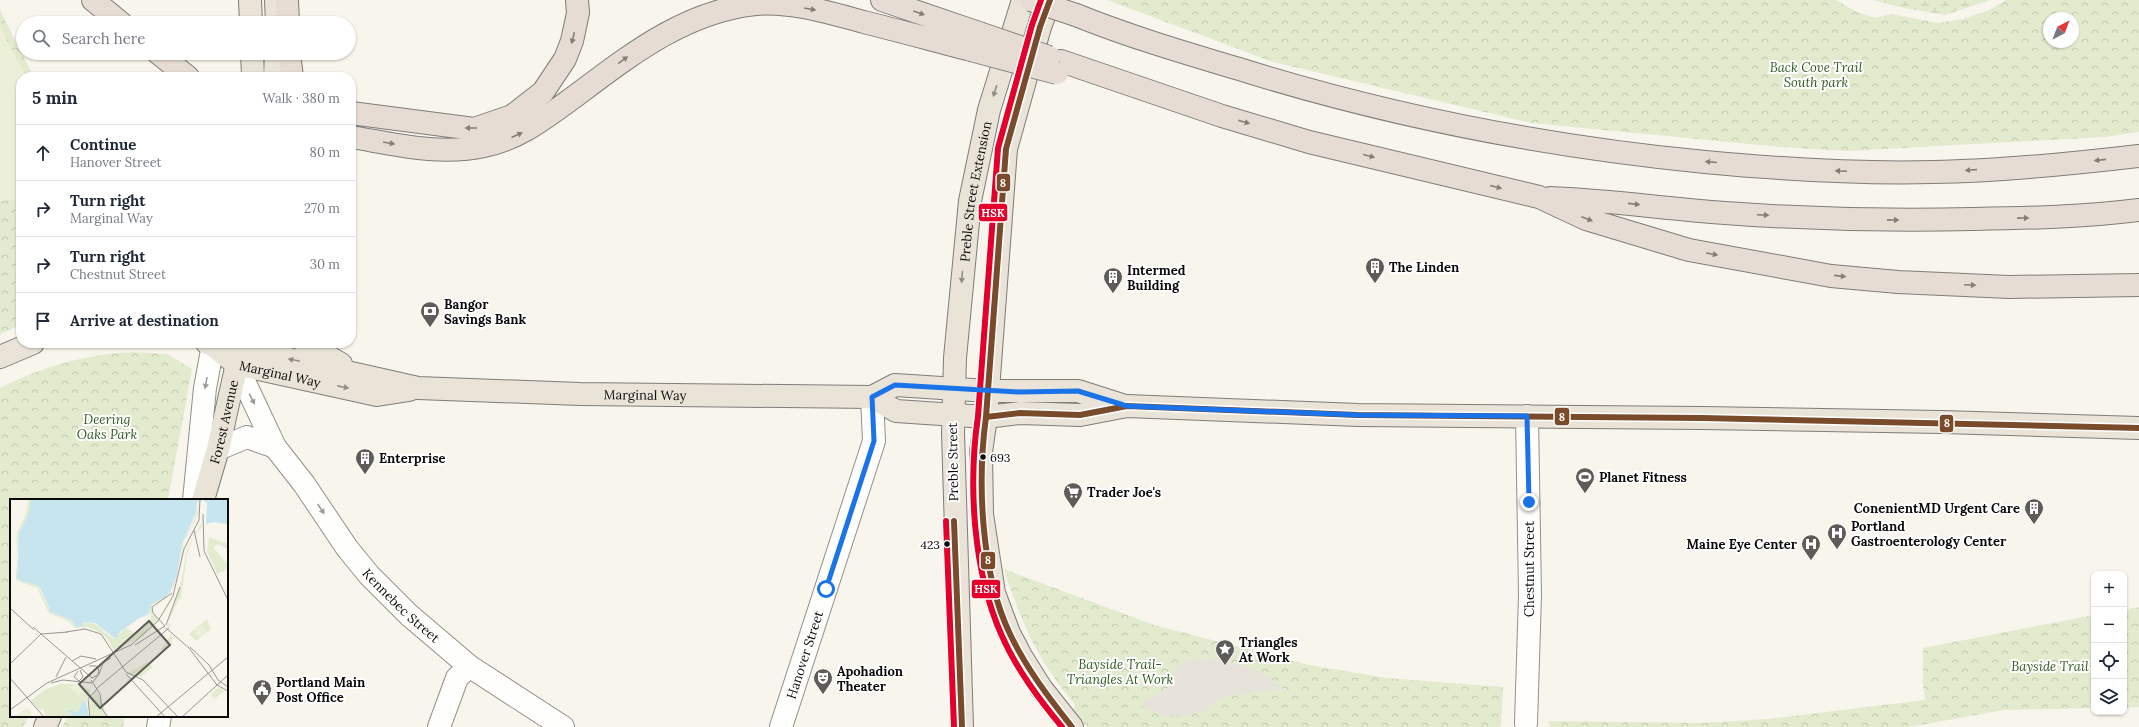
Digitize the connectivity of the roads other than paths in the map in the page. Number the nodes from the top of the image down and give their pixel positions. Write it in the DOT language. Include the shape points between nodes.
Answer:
graph roads {
  1 [pos="93,0"];
  2 [pos="239,0"];
  3 [pos="250,0"];
  4 [pos="276,0"];
  5 [pos="287,0"];
  6 [pos="578,0"];
  7 [pos="882,0"];
  8 [pos="1023,0"];
  9 [pos="1031,0"];
  10 [pos="1040,0"];
  11 [pos="1050,0"];
  12 [pos="1076,15"];
  13 [pos="112,16"];
  14 [pos="238,16"];
  15 [pos="250,16"];
  16 [pos="276,16"];
  17 [pos="288,16"];
  18 [pos="975,41"];
  19 [pos="167,60"];
  20 [pos="238,60"];
  21 [pos="252,60"];
  22 [pos="276,60"];
  23 [pos="291,60"];
  24 [pos="182,72"];
  25 [pos="238,72"];
  26 [pos="253,72"];
  27 [pos="275,72"];
  28 [pos="292,72"];
  29 [pos="356,114"];
  30 [pos="356,137"];
  31 [pos="2139,156"];
  32 [pos="1539,197"];
  33 [pos="2139,210"];
  34 [pos="2139,285"];
  35 [pos="21,348"];
  36 [pos="211,348"];
  37 [pos="227,348"];
  38 [pos="314,348"];
  39 [pos="239,352"];
  40 [pos="0,357"];
  41 [pos="360,374"];
  42 [pos="418,388"];
  43 [pos="953,388"];
  44 [pos="988,390"];
  45 [pos="872,397"];
  46 [pos="1127,406"];
  47 [pos="953,415"];
  48 [pos="1527,416"];
  49 [pos="986,417"];
  50 [pos="2139,428"];
  51 [pos="275,447"];
  52 [pos="218,450"];
  53 [pos="194,499"];
  54 [pos="203,499"];
  55 [pos="470,666"];
  56 [pos="50,717"];
  57 [pos="160,717"];
  58 [pos="1526,726"];
  59 [pos="45,727"];
  60 [pos="158,727"];
  61 [pos="439,727"];
  62 [pos="563,727"];
  63 [pos="781,727"];
  64 [pos="962,727"];
  65 [pos="1072,727"];
  1 -- 13 [label="highway"];
  2 -- 14 [label="main road"];
  3 -- 15 [label="main road"];
  4 -- 16 [label="main road"];
  5 -- 17 [label="highway"];
  6 -- 29 [label="highway, one-way" via="572,41 565,59 543,92 512,116 474,129"];
  7 -- 18 [label="highway, one-way"];
  8 -- 43 [label="main road, Preble Street Extension, one-way" via="989,110 970,201"];
  9 -- 12 [label="highway, bridge"];
  10 -- 12 [label="highway, bridge"];
  11 -- 44 [label="main road, Preble Street Extension" via="1006,149"];
  31 -- 12 [label="highway, one-way" via="1926,172 1771,168 1628,154 1472,129 1337,98 1177,51"];
  30 -- 18 [label="highway, one-way" via="424,148 482,147 501,141 536,124 629,56 680,26 717,12 756,4 776,3"];
  18 -- 32 [label="highway, one-way, bridge" via="1310,142"];
  19 -- 24 [label="highway"];
  20 -- 25 [label="main road"];
  21 -- 26 [label="main road"];
  22 -- 27 [label="main road"];
  23 -- 28 [label="highway"];
  32 -- 33 [label="highway, one-way" via="1820,219 2032,218"];
  32 -- 34 [label="highway, one-way" via="1586,219 1690,250 1831,276 2009,287"];
  35 -- 40 [label="main road"];
  36 -- 53 [label="street, Forest Avenue, one-way"];
  37 -- 39 [label="main road, Marginal Way"];
  38 -- 41 [label="main road"];
  41 -- 39 [label="main road, Marginal Way, one-way"];
  39 -- 42 [label="main road, Marginal Way, one-way" via="377,395"];
  39 -- 51 [label="street, Kennebec Street, one-way"];
  39 -- 52 [label="main road, Forest Avenue"];
  41 -- 42 [label="main road, Marginal Way"];
  42 -- 45 [label="main road, Marginal Way" via="580,394"];
  43 -- 44 [label="main road, Marginal Way"];
  43 -- 45 [label="main road, Marginal Way" via="895,385"];
  43 -- 47 [label="main road, Preble Street"];
  44 -- 46 [label="main road, Marginal Way" via="1078,391"];
  44 -- 49 [label="main road, Preble Street Extension"];
  45 -- 47 [label="main road, Marginal Way" via="896,411"];
  45 -- 63 [label="street, Hanover Street" via="874,441"];
  46 -- 48 [label="main road, Marginal Way" via="1358,415"];
  46 -- 49 [label="main road, Marginal Way" via="1080,415 1020,413"];
  47 -- 49 [label="main road, Marginal Way"];
  47 -- 64 [label="main road, Preble Street" via="954,532"];
  48 -- 50 [label="main road, Marginal Way"];
  48 -- 58 [label="street, Chestnut Street" via="1530,596"];
  49 -- 65 [label="main road, Preble Street Extension" via="981,452 982,514 994,593 1003,620 1021,656 1041,688"];
  51 -- 52 [label="street, Kennebec Street" via="247,437"];
  51 -- 55 [label="street, Kennebec Street, one-way" via="369,575 409,615"];
  52 -- 54 [label="main road, Forest Avenue"];
  55 -- 61 [label="street" via="457,678"];
  55 -- 62 [label="street, Kennebec Street"];
  56 -- 59 [label="main road"];
  57 -- 60 [label="street"];
}
